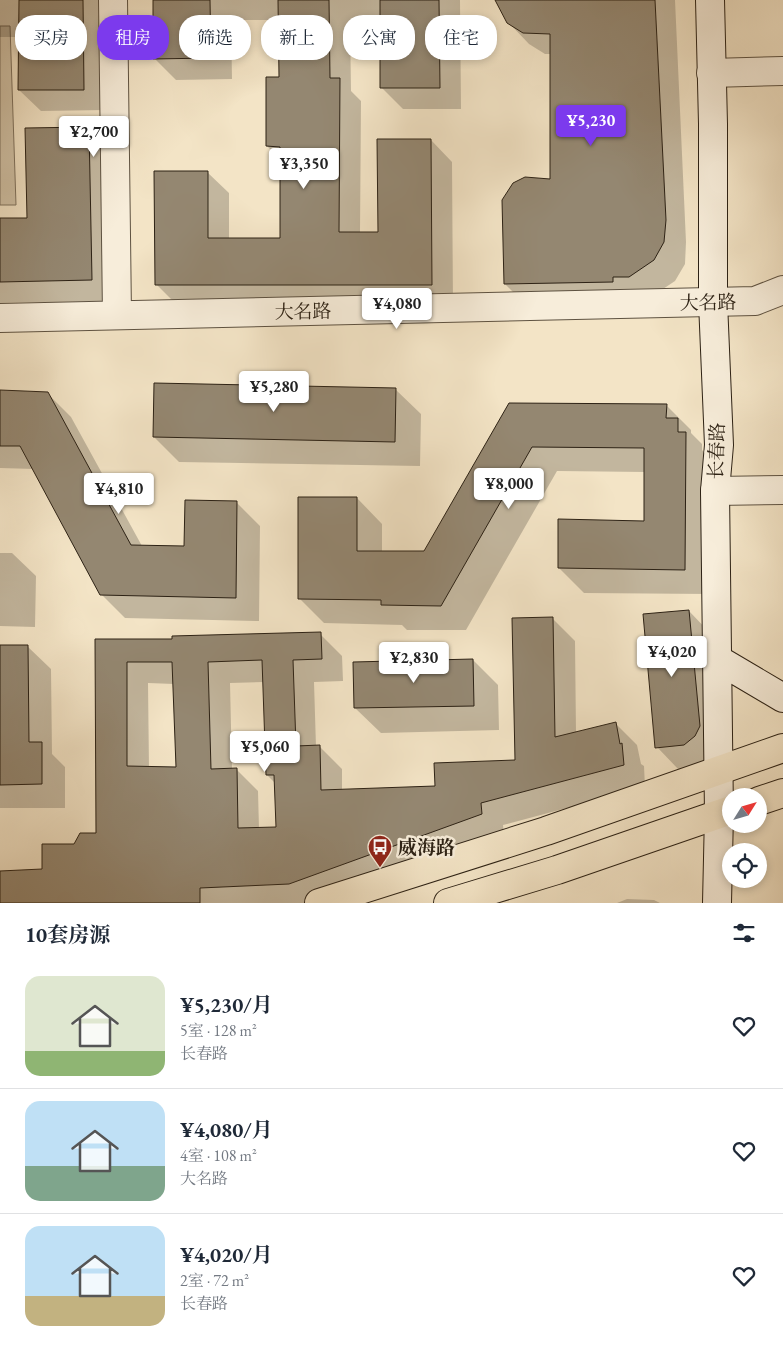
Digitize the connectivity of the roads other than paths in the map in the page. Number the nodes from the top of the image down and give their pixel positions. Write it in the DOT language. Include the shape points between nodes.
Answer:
graph roads {
  1 [pos="113,0"];
  2 [pos="710,0"];
  3 [pos="783,71"];
  4 [pos="711,73"];
  5 [pos="783,290"];
  6 [pos="713,302"];
  7 [pos="117,315"];
  8 [pos="0,318"];
  9 [pos="715,490"];
  10 [pos="783,490"];
  11 [pos="717,659"];
  12 [pos="783,698"];
  13 [pos="783,748"];
  14 [pos="718,771"];
  15 [pos="783,793"];
  16 [pos="722,794"];
  17 [pos="768,798"];
  18 [pos="722,813"];
  19 [pos="723,833"];
  20 [pos="319,903"];
  21 [pos="448,903"];
  22 [pos="717,903"];
  1 -- 7 [label="street"];
  2 -- 4 [label="street, 长春路"];
  3 -- 4 [label="street"];
  4 -- 6 [label="street, 长春路"];
  5 -- 6 [label="street, 大名路" via="755,301"];
  6 -- 7 [label="street, 大名路"];
  6 -- 9 [label="street, 长春路" via="718,445"];
  7 -- 8 [label="street, 大名路"];
  9 -- 10 [label="street"];
  9 -- 11 [label="street, 长春路"];
  11 -- 12 [label="street"];
  11 -- 14 [label="street, 长春路"];
  13 -- 14 [label="main road"];
  14 -- 16 [label="street, 长春路"];
  14 -- 20 [label="main road" via="546,831"];
  15 -- 17 [label="main road"];
  18 -- 21 [label="main road" via="557,870"];
  19 -- 22 [label="street, 长春路"];
}
